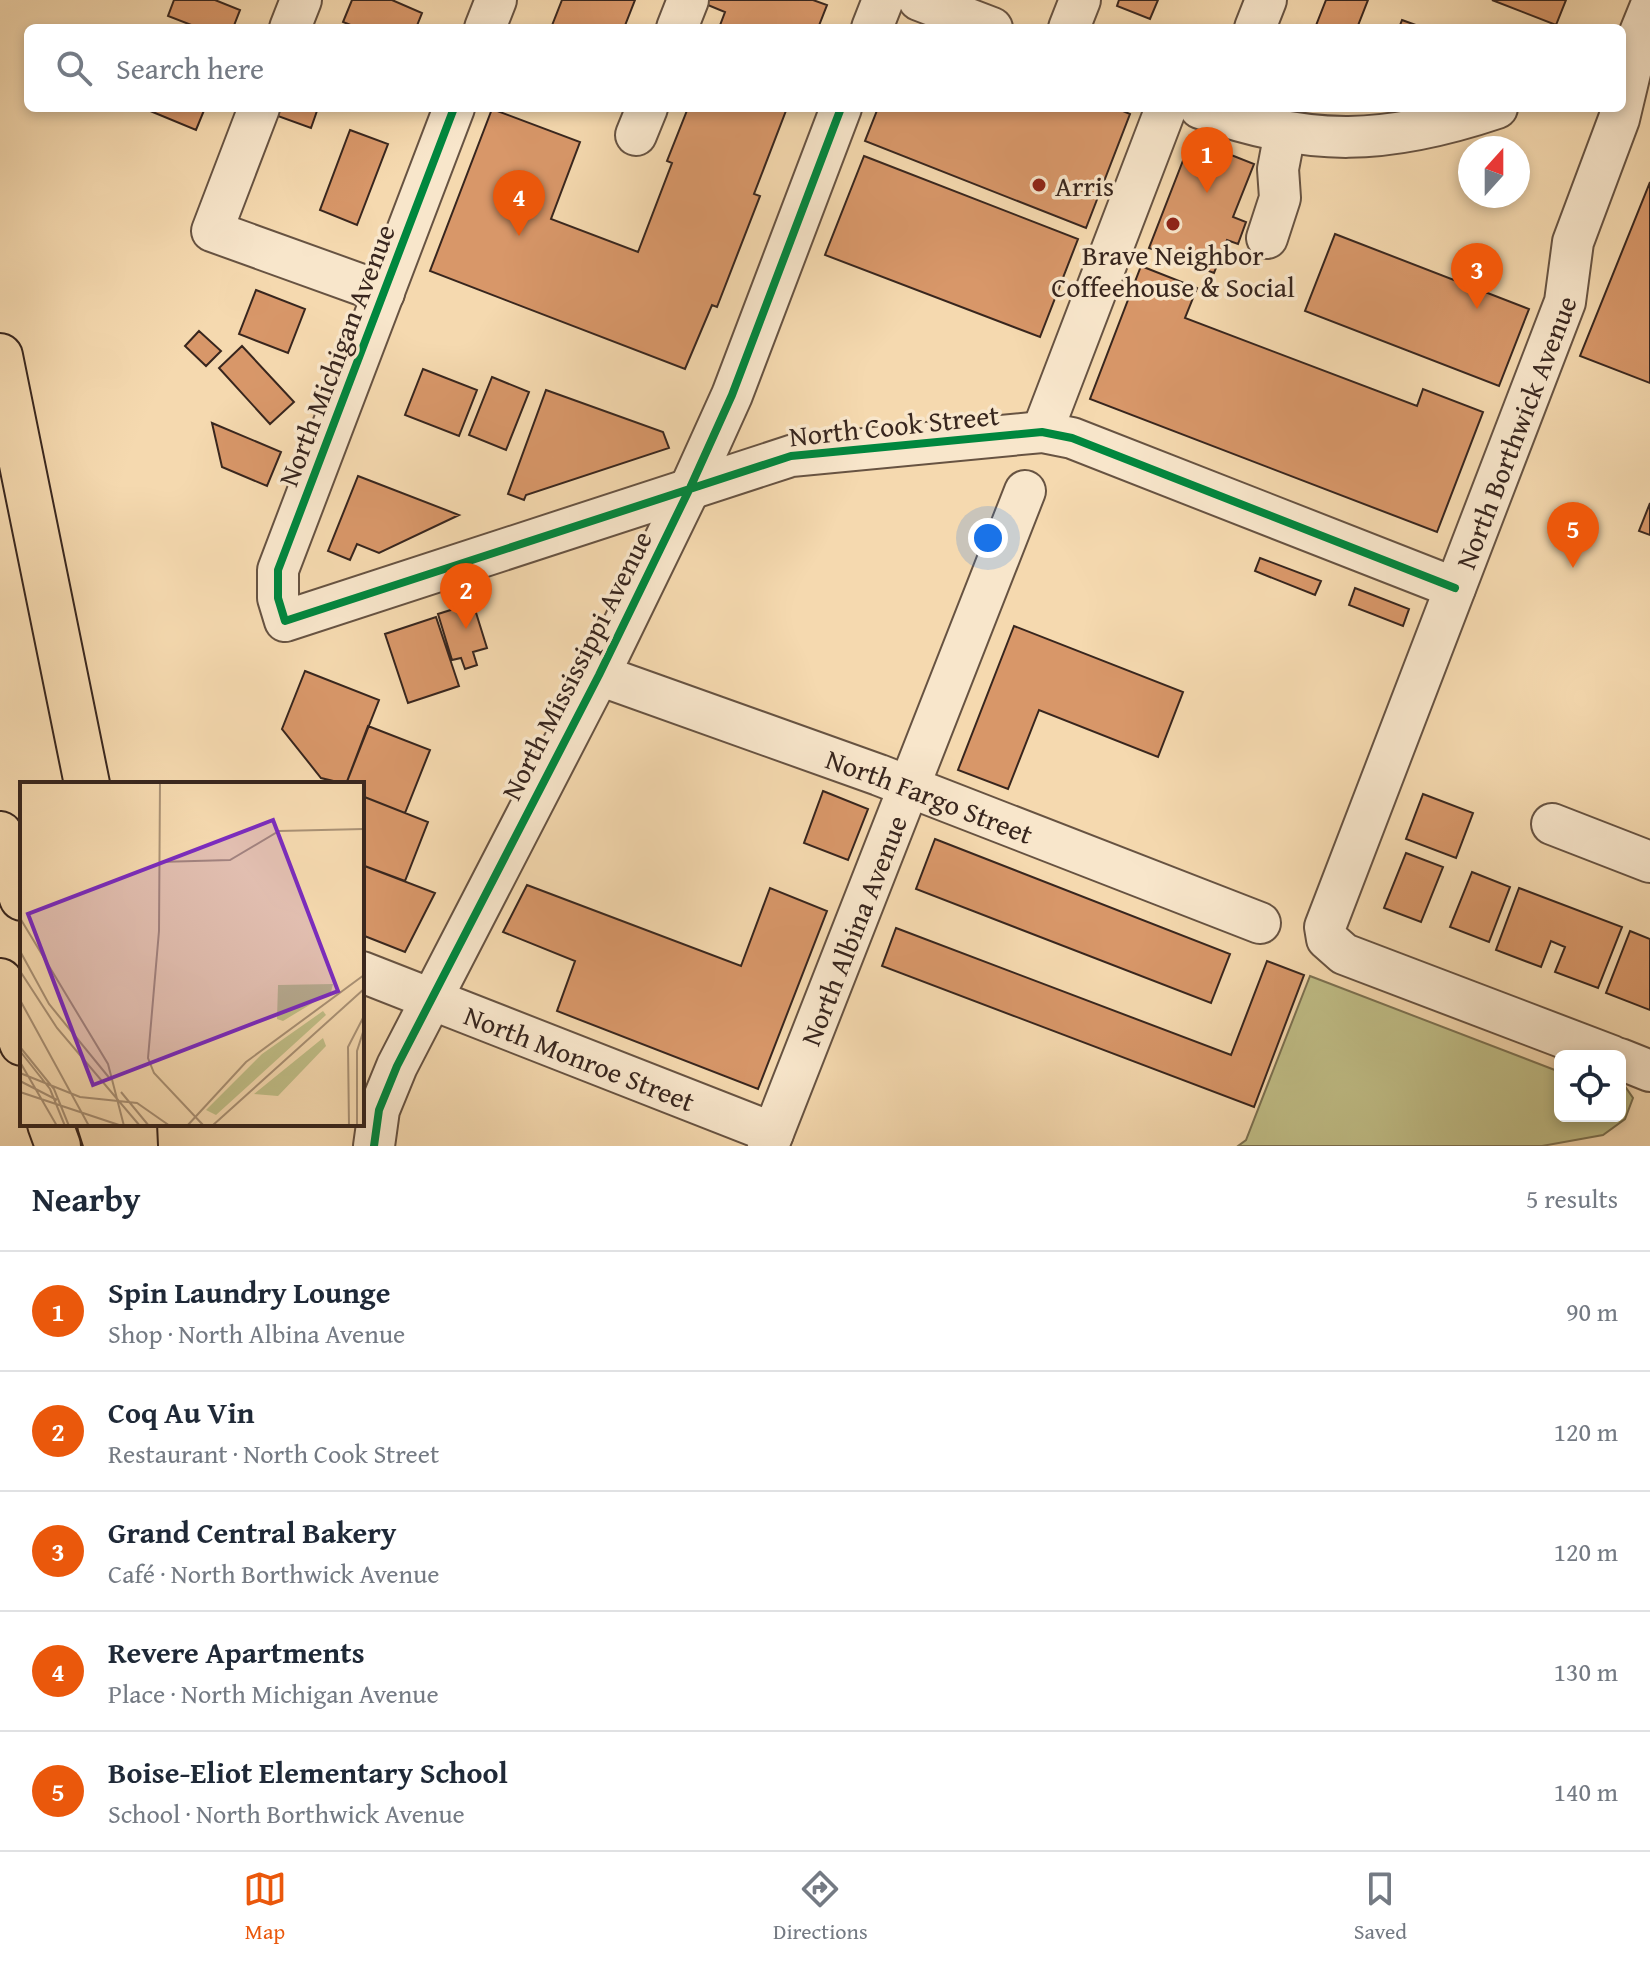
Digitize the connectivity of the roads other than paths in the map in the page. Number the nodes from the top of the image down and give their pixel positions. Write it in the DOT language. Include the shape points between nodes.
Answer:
graph roads {
  1 [pos="301,0"];
  2 [pos="496,0"];
  3 [pos="688,0"];
  4 [pos="883,0"];
  5 [pos="919,0"];
  6 [pos="1080,0"];
  7 [pos="1266,0"];
  8 [pos="1650,8"];
  9 [pos="292,24"];
  10 [pos="487,24"];
  11 [pos="679,24"];
  12 [pos="874,24"];
  13 [pos="982,24"];
  14 [pos="1071,24"];
  15 [pos="1257,24"];
  16 [pos="1634,72"];
  17 [pos="1626,97"];
  18 [pos="257,112"];
  19 [pos="452,112"];
  20 [pos="839,112"];
  21 [pos="1164,112"];
  22 [pos="1221,112"];
  23 [pos="1484,112"];
  24 [pos="1621,112"];
  25 [pos="1285,132"];
  26 [pos="1267,238"];
  27 [pos="384,293"];
  28 [pos="0,356"];
  29 [pos="1042,432"];
  30 [pos="690,488"];
  31 [pos="1025,491"];
  32 [pos="1455,588"];
  33 [pos="285,621"];
  34 [pos="599,675"];
  35 [pos="87,782"];
  36 [pos="908,786"];
  37 [pos="1552,824"];
  38 [pos="0,834"];
  39 [pos="1650,862"];
  40 [pos="20,892"];
  41 [pos="1260,923"];
  42 [pos="364,973"];
  43 [pos="0,981"];
  44 [pos="431,1000"];
  45 [pos="20,1037"];
  46 [pos="1596,1050"];
  47 [pos="1626,1061"];
  48 [pos="1650,1071"];
  49 [pos="51,1126"];
  50 [pos="101,1126"];
  51 [pos="134,1126"];
  52 [pos="770,1140"];
  53 [pos="58,1146"];
  54 [pos="107,1146"];
  55 [pos="135,1146"];
  56 [pos="374,1146"];
  1 -- 9 [label="street"];
  2 -- 10 [label="street"];
  3 -- 11 [label="street"];
  4 -- 12 [label="street"];
  5 -- 13 [label="street"];
  6 -- 14 [label="street"];
  7 -- 15 [label="street"];
  8 -- 16 [label="street, North Borthwick Avenue"];
  16 -- 17 [label="street, North Borthwick Avenue"];
  18 -- 27 [label="street" via="212,231"];
  19 -- 27 [label="street, North Michigan Avenue"];
  20 -- 30 [label="street, North Mississippi Avenue" via="732,395"];
  21 -- 29 [label="street"];
  22 -- 25 [label="street"];
  23 -- 25 [label="street" via="1387,137"];
  24 -- 32 [label="street, North Borthwick Avenue" via="1573,242 1565,302"];
  25 -- 26 [label="street" via="1278,169 1280,198"];
  27 -- 33 [label="street, North Michigan Avenue" via="278,570"];
  28 -- 35 [label="highway"];
  29 -- 30 [label="street, North Cook Street" via="791,456"];
  29 -- 32 [label="street, North Cook Street" via="1072,438"];
  30 -- 33 [label="street, North Cook Street"];
  30 -- 34 [label="street, North Mississippi Avenue"];
  31 -- 36 [label="street, North Albina Avenue"];
  32 -- 46 [label="street, North Borthwick Avenue" via="1329,914 1327,939 1344,954"];
  34 -- 36 [label="street, North Fargo Street"];
  34 -- 44 [label="street, North Mississippi Avenue"];
  36 -- 41 [label="street, North Fargo Street"];
  36 -- 52 [label="street, North Albina Avenue"];
  37 -- 39 [label="street"];
  38 -- 40 [label="highway"];
  42 -- 44 [label="street, North Monroe Street"];
  43 -- 45 [label="highway"];
  44 -- 52 [label="street, North Monroe Street"];
  44 -- 56 [label="street, North Mississippi Avenue" via="385,1093"];
  47 -- 48 [label="street"];
  49 -- 53 [label="highway"];
  50 -- 54 [label="highway"];
  51 -- 55 [label="highway"];
}
